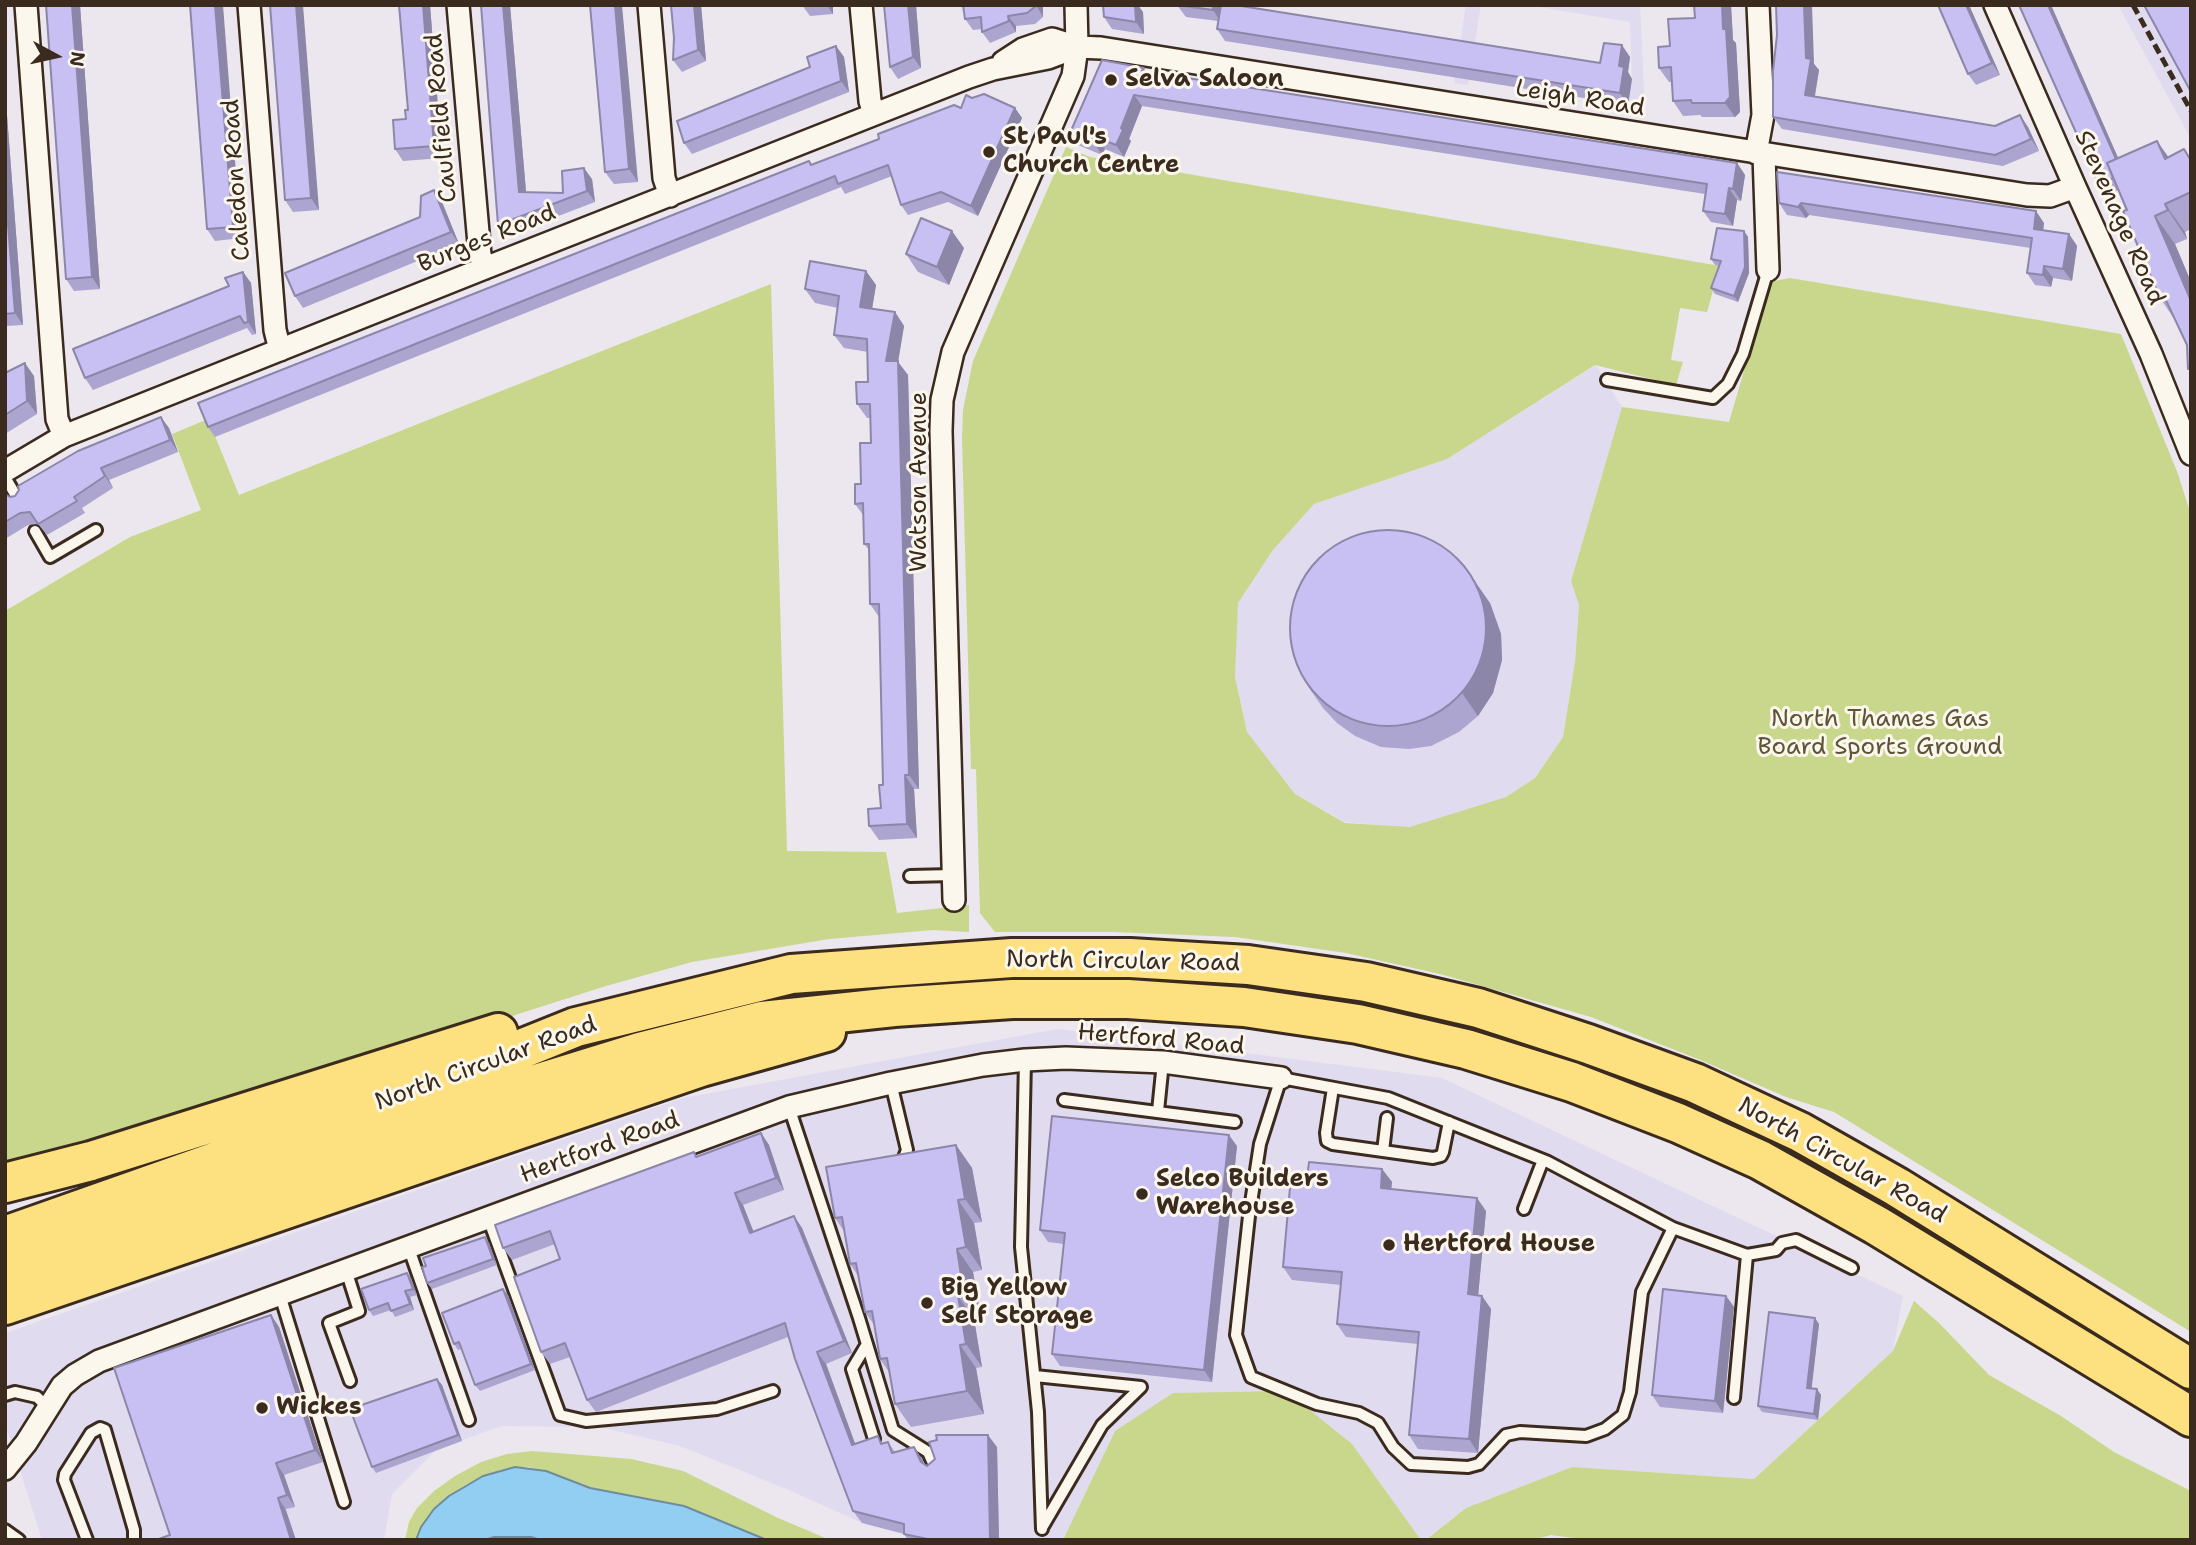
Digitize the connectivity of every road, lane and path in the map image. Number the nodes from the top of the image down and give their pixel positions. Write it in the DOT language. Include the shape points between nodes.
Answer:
graph roads {
  1 [pos="26,5"];
  2 [pos="250,5"];
  3 [pos="458,5"];
  4 [pos="649,5"];
  5 [pos="861,5"];
  6 [pos="1076,5"];
  7 [pos="1758,5"];
  8 [pos="1995,5"];
  9 [pos="1077,47"];
  10 [pos="874,114"];
  11 [pos="1760,154"];
  12 [pos="2075,187"];
  13 [pos="670,196"];
  14 [pos="485,268"];
  15 [pos="1768,270"];
  16 [pos="280,350"];
  17 [pos="1607,380"];
  18 [pos="64,436"];
  19 [pos="2191,454"];
  20 [pos="5,471"];
  21 [pos="5,478"];
  22 [pos="19,501"];
  23 [pos="35,530"];
  24 [pos="96,530"];
  25 [pos="953,875"];
  26 [pos="910,876"];
  27 [pos="954,900"];
  28 [pos="791,974"];
  29 [pos="894,1007"];
  30 [pos="1025,1060"];
  31 [pos="1163,1062"];
  32 [pos="1281,1078"];
  33 [pos="891,1083"];
  34 [pos="1333,1088"];
  35 [pos="1064,1100"];
  36 [pos="424,1105"];
  37 [pos="789,1108"];
  38 [pos="1158,1111"];
  39 [pos="1387,1118"];
  40 [pos="1235,1122"];
  41 [pos="1449,1122"];
  42 [pos="1383,1151"];
  43 [pos="1543,1160"];
  44 [pos="892,1167"];
  45 [pos="5,1183"];
  46 [pos="1524,1209"];
  47 [pos="488,1218"];
  48 [pos="1673,1228"];
  49 [pos="5,1236"];
  50 [pos="408,1246"];
  51 [pos="1747,1255"];
  52 [pos="1852,1268"];
  53 [pos="5,1270"];
  54 [pos="346,1270"];
  55 [pos="280,1295"];
  56 [pos="5,1305"];
  57 [pos="867,1344"];
  58 [pos="2191,1369"];
  59 [pos="1035,1376"];
  60 [pos="350,1381"];
  61 [pos="773,1391"];
  62 [pos="5,1395"];
  63 [pos="1734,1398"];
  64 [pos="48,1408"];
  65 [pos="2191,1417"];
  66 [pos="469,1420"];
  67 [pos="874,1439"];
  68 [pos="5,1469"];
  69 [pos="936,1470"];
  70 [pos="344,1502"];
  71 [pos="87,1540"];
  72 [pos="134,1540"];
  1 -- 18 [label="street" via="56,408"];
  2 -- 16 [label="street, Caledon Road"];
  3 -- 14 [label="street, Caulfield Road" via="480,255"];
  4 -- 13 [label="street" via="664,178"];
  5 -- 10 [label="street"];
  6 -- 9 [label="street"];
  7 -- 11 [label="street" via="1763,115"];
  8 -- 12 [label="street, Stevenage Road"];
  9 -- 10 [label="street, Burges Road" via="1052,39 1023,49 993,69"];
  9 -- 11 [label="street, Leigh Road"];
  9 -- 25 [label="street, Watson Avenue" via="1068,89 953,352 942,400"];
  10 -- 13 [label="street, Burges Road"];
  11 -- 12 [label="street, Leigh Road" via="2027,195 2050,196"];
  11 -- 15 [label="street"];
  12 -- 19 [label="street, Stevenage Road"];
  13 -- 14 [label="street, Burges Road"];
  14 -- 16 [label="street, Burges Road"];
  15 -- 17 [label="lane" via="1743,354 1728,384 1713,398"];
  16 -- 18 [label="street, Burges Road"];
  18 -- 20 [label="street, Burges Road"];
  21 -- 22 [label="lane"];
  23 -- 24 [label="lane" via="50,557"];
  25 -- 26 [label="lane"];
  25 -- 27 [label="street, Watson Avenue"];
  28 -- 36 [label="highway, North Circular Road" via="576,1027"];
  28 -- 45 [label="highway" via="613,997 91,1161"];
  28 -- 58 [label="highway, North Circular Road" via="1012,958 1130,958 1248,965 1366,982 1478,1008 1695,1083 1779,1122 1897,1187"];
  29 -- 36 [label="highway, North Circular Road" via="750,1024 520,1089"];
  29 -- 56 [label="highway" via="814,1036 701,1067"];
  29 -- 65 [label="highway, North Circular Road" via="1012,999 1128,999 1244,1007 1358,1024 1466,1049 1572,1082 1760,1160 1876,1224"];
  30 -- 31 [label="street, Hertford Road"];
  30 -- 33 [label="street, Hertford Road"];
  30 -- 59 [label="lane" via="1021,1247"];
  31 -- 32 [label="street, Hertford Road"];
  31 -- 38 [label="lane"];
  32 -- 34 [label="lane"];
  32 -- 48 [label="lane" via="1259,1144 1236,1335 1251,1377 1378,1423 1411,1464 1468,1467 1479,1464 1506,1435 1586,1436 1623,1415 1642,1292"];
  33 -- 37 [label="street, Hertford Road"];
  33 -- 44 [label="lane" via="907,1150 903,1160"];
  34 -- 41 [label="lane" via="1388,1098"];
  34 -- 42 [label="lane" via="1327,1141"];
  35 -- 38 [label="lane"];
  36 -- 49 [label="highway, North Circular Road"];
  36 -- 53 [label="highway, North Circular Road"];
  37 -- 47 [label="street, Hertford Road"];
  37 -- 57 [label="lane"];
  38 -- 40 [label="lane"];
  39 -- 42 [label="lane"];
  41 -- 42 [label="lane" via="1441,1156"];
  41 -- 43 [label="lane"];
  43 -- 46 [label="lane"];
  43 -- 48 [label="lane"];
  47 -- 50 [label="street, Hertford Road"];
  47 -- 61 [label="lane" via="560,1415 586,1421 717,1409"];
  48 -- 51 [label="lane"];
  50 -- 54 [label="street, Hertford Road"];
  50 -- 66 [label="lane"];
  51 -- 52 [label="lane" via="1776,1250 1782,1243 1796,1240"];
  51 -- 63 [label="lane"];
  54 -- 55 [label="street, Hertford Road"];
  54 -- 60 [label="lane" via="359,1311 329,1323"];
  55 -- 64 [label="street, Hertford Road" via="99,1361 62,1386"];
  55 -- 70 [label="lane"];
  57 -- 67 [label="lane" via="852,1369"];
  57 -- 69 [label="lane" via="893,1430 928,1452"];
  59 -- 59 [label="lane" via="1038,1412 1042,1529 1102,1424 1141,1387"];
  62 -- 64 [label="lane" via="15,1392 37,1397"];
  64 -- 68 [label="street, Hertford Road"];
  71 -- 72 [label="lane" via="64,1480 90,1433 100,1428 105,1430"];
}
